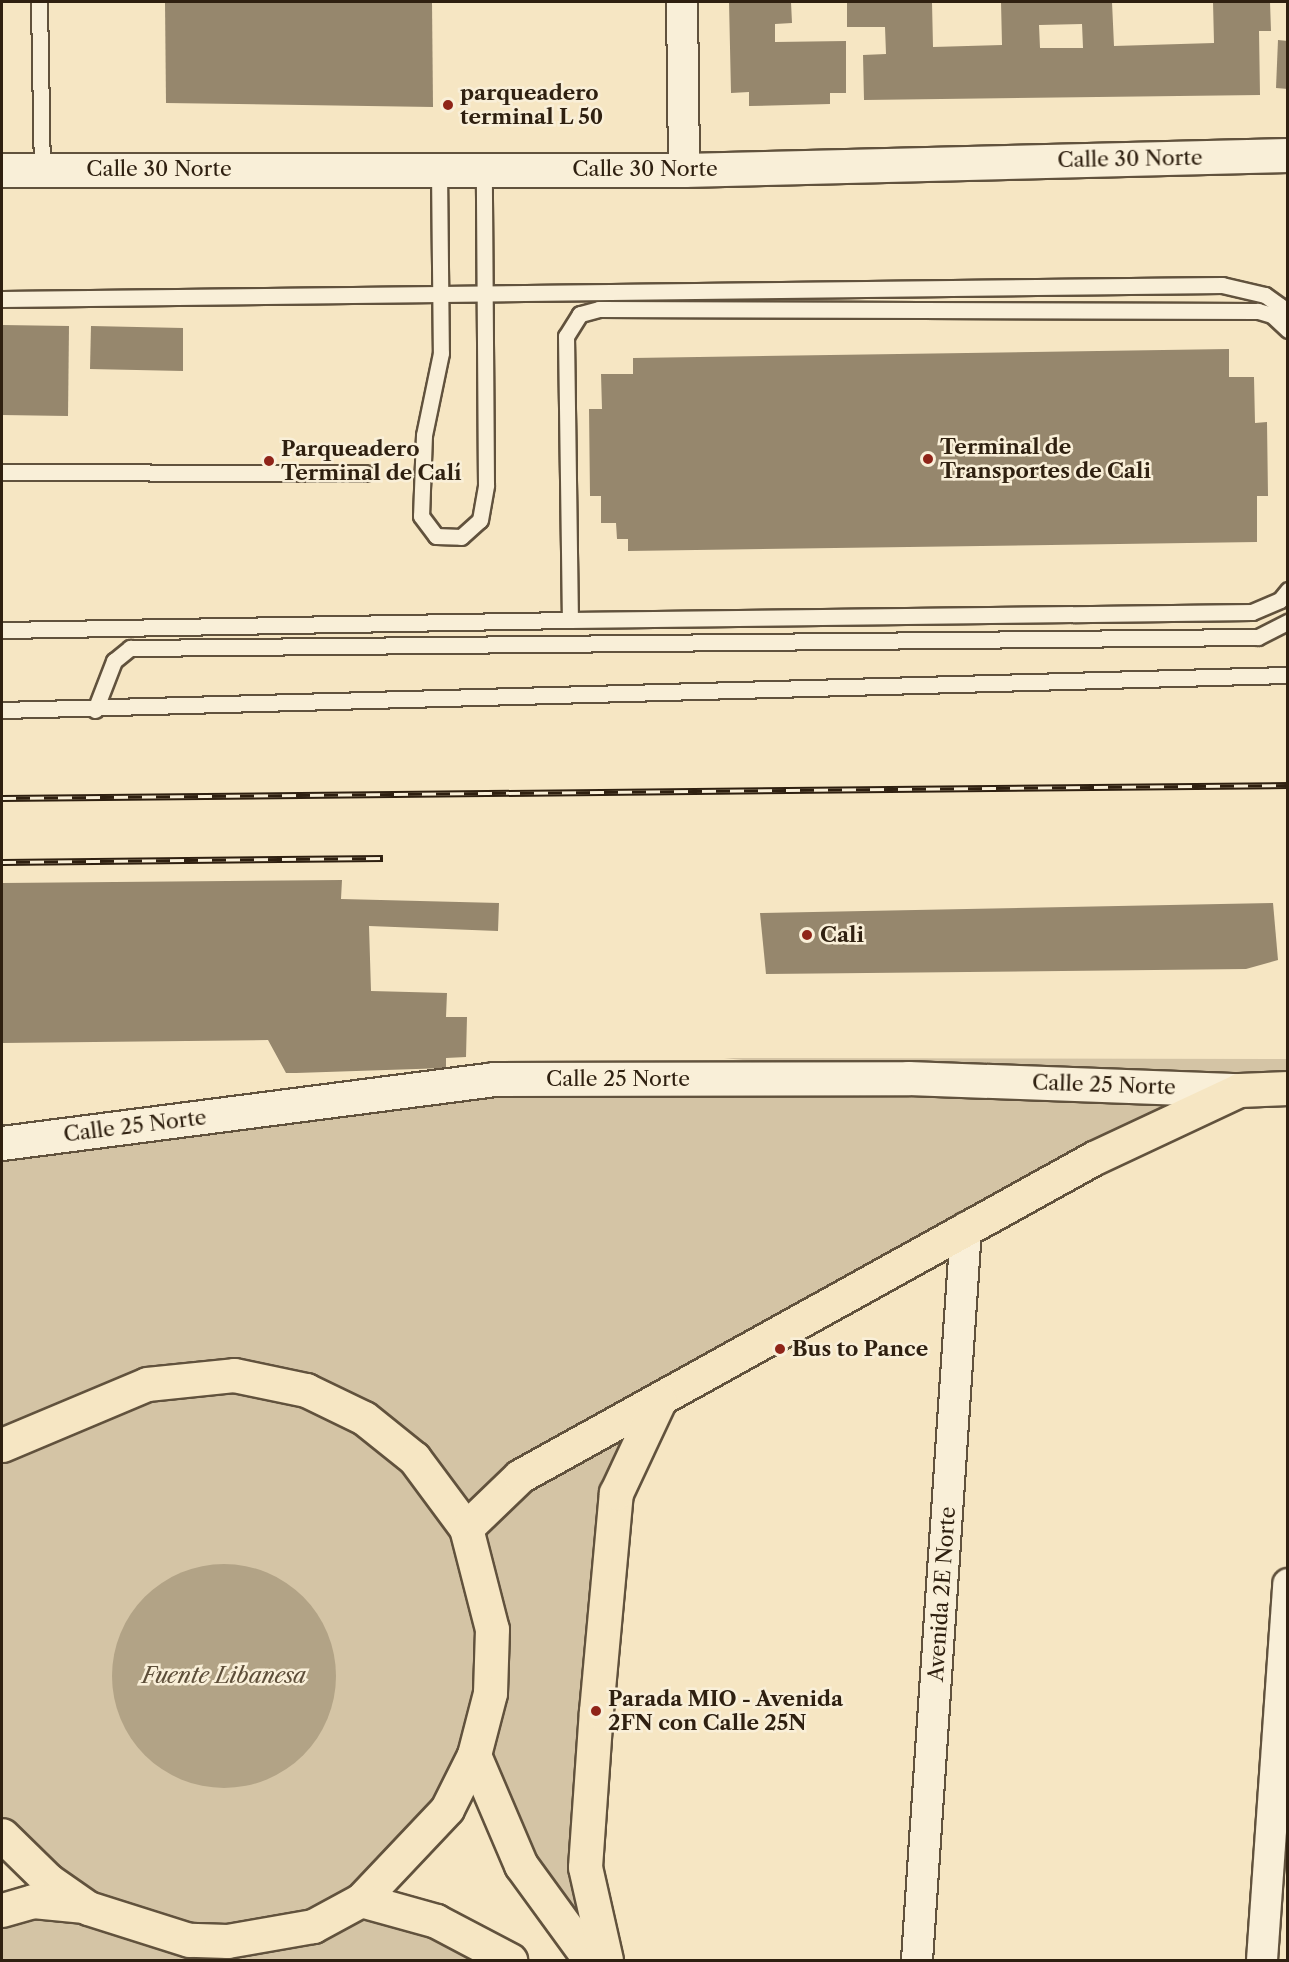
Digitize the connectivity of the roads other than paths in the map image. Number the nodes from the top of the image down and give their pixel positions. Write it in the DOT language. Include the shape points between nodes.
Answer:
graph roads {
  1 [pos="39,2"];
  2 [pos="682,2"];
  3 [pos="1287,156"];
  4 [pos="42,169"];
  5 [pos="484,169"];
  6 [pos="2,170"];
  7 [pos="439,170"];
  8 [pos="684,170"];
  9 [pos="2,299"];
  10 [pos="1287,324"];
  11 [pos="1287,330"];
  12 [pos="2,472"];
  13 [pos="365,474"];
  14 [pos="1287,590"];
  15 [pos="570,620"];
  16 [pos="1287,622"];
  17 [pos="2,630"];
  18 [pos="1287,675"];
  19 [pos="2,710"];
  20 [pos="95,710"];
  21 [pos="1287,1088"];
  22 [pos="1239,1090"];
  23 [pos="2,1143"];
  24 [pos="966,1228"];
  25 [pos="659,1401"];
  26 [pos="2,1445"];
  27 [pos="466,1528"];
  28 [pos="1287,1584"];
  29 [pos="474,1755"];
  30 [pos="2,1835"];
  31 [pos="362,1900"];
  32 [pos="88,1908"];
  33 [pos="2,1910"];
  34 [pos="510,1960"];
  35 [pos="590,1960"];
  36 [pos="606,1960"];
  37 [pos="917,1960"];
  38 [pos="1262,1960"];
  1 -- 4 [label="lane"];
  2 -- 8 [label="street"];
  3 -- 8 [label="main road, Calle 30 Norte"];
  4 -- 6 [label="main road, Calle 30 Norte"];
  4 -- 7 [label="main road, Calle 30 Norte"];
  5 -- 7 [label="main road, Calle 30 Norte"];
  5 -- 7 [label="lane" via="486,486 480,520 462,537 436,536 421,516 424,435 441,353"];
  5 -- 8 [label="main road, Calle 30 Norte"];
  9 -- 10 [label="lane" via="1222,285 1265,295 1280,306"];
  11 -- 15 [label="lane" via="1272,315 1258,311 599,309 580,314 566,336"];
  12 -- 13 [label="lane"];
  14 -- 15 [label="lane" via="1280,600 1252,612"];
  15 -- 17 [label="lane"];
  16 -- 20 [label="lane" via="1258,637 130,648 114,661"];
  18 -- 20 [label="lane"];
  19 -- 20 [label="lane"];
  21 -- 22 [label="main road, Calle 25 Norte"];
  22 -- 23 [label="main road, Calle 25 Norte" via="908,1078 493,1079"];
  22 -- 24 [label="main road, Calle 25 Norte" via="1094,1158"];
  24 -- 25 [label="main road, Calle 25 Norte"];
  24 -- 37 [label="street, Avenida 2E Norte"];
  25 -- 27 [label="main road, Calle 25 Norte" via="520,1476"];
  25 -- 36 [label="main road" via="616,1493 585,1867"];
  26 -- 27 [label="main road" via="147,1384 234,1375 306,1390 364,1418 414,1458"];
  27 -- 29 [label="main road" via="492,1629 490,1692"];
  28 -- 38 [label="street"];
  29 -- 31 [label="main road" via="440,1819"];
  29 -- 35 [label="main road" via="521,1865"];
  30 -- 32 [label="main road" via="48,1880"];
  31 -- 32 [label="main road" via="313,1926 228,1941 189,1940"];
  31 -- 34 [label="main road" via="436,1921"];
  32 -- 33 [label="main road" via="52,1900"];
}
